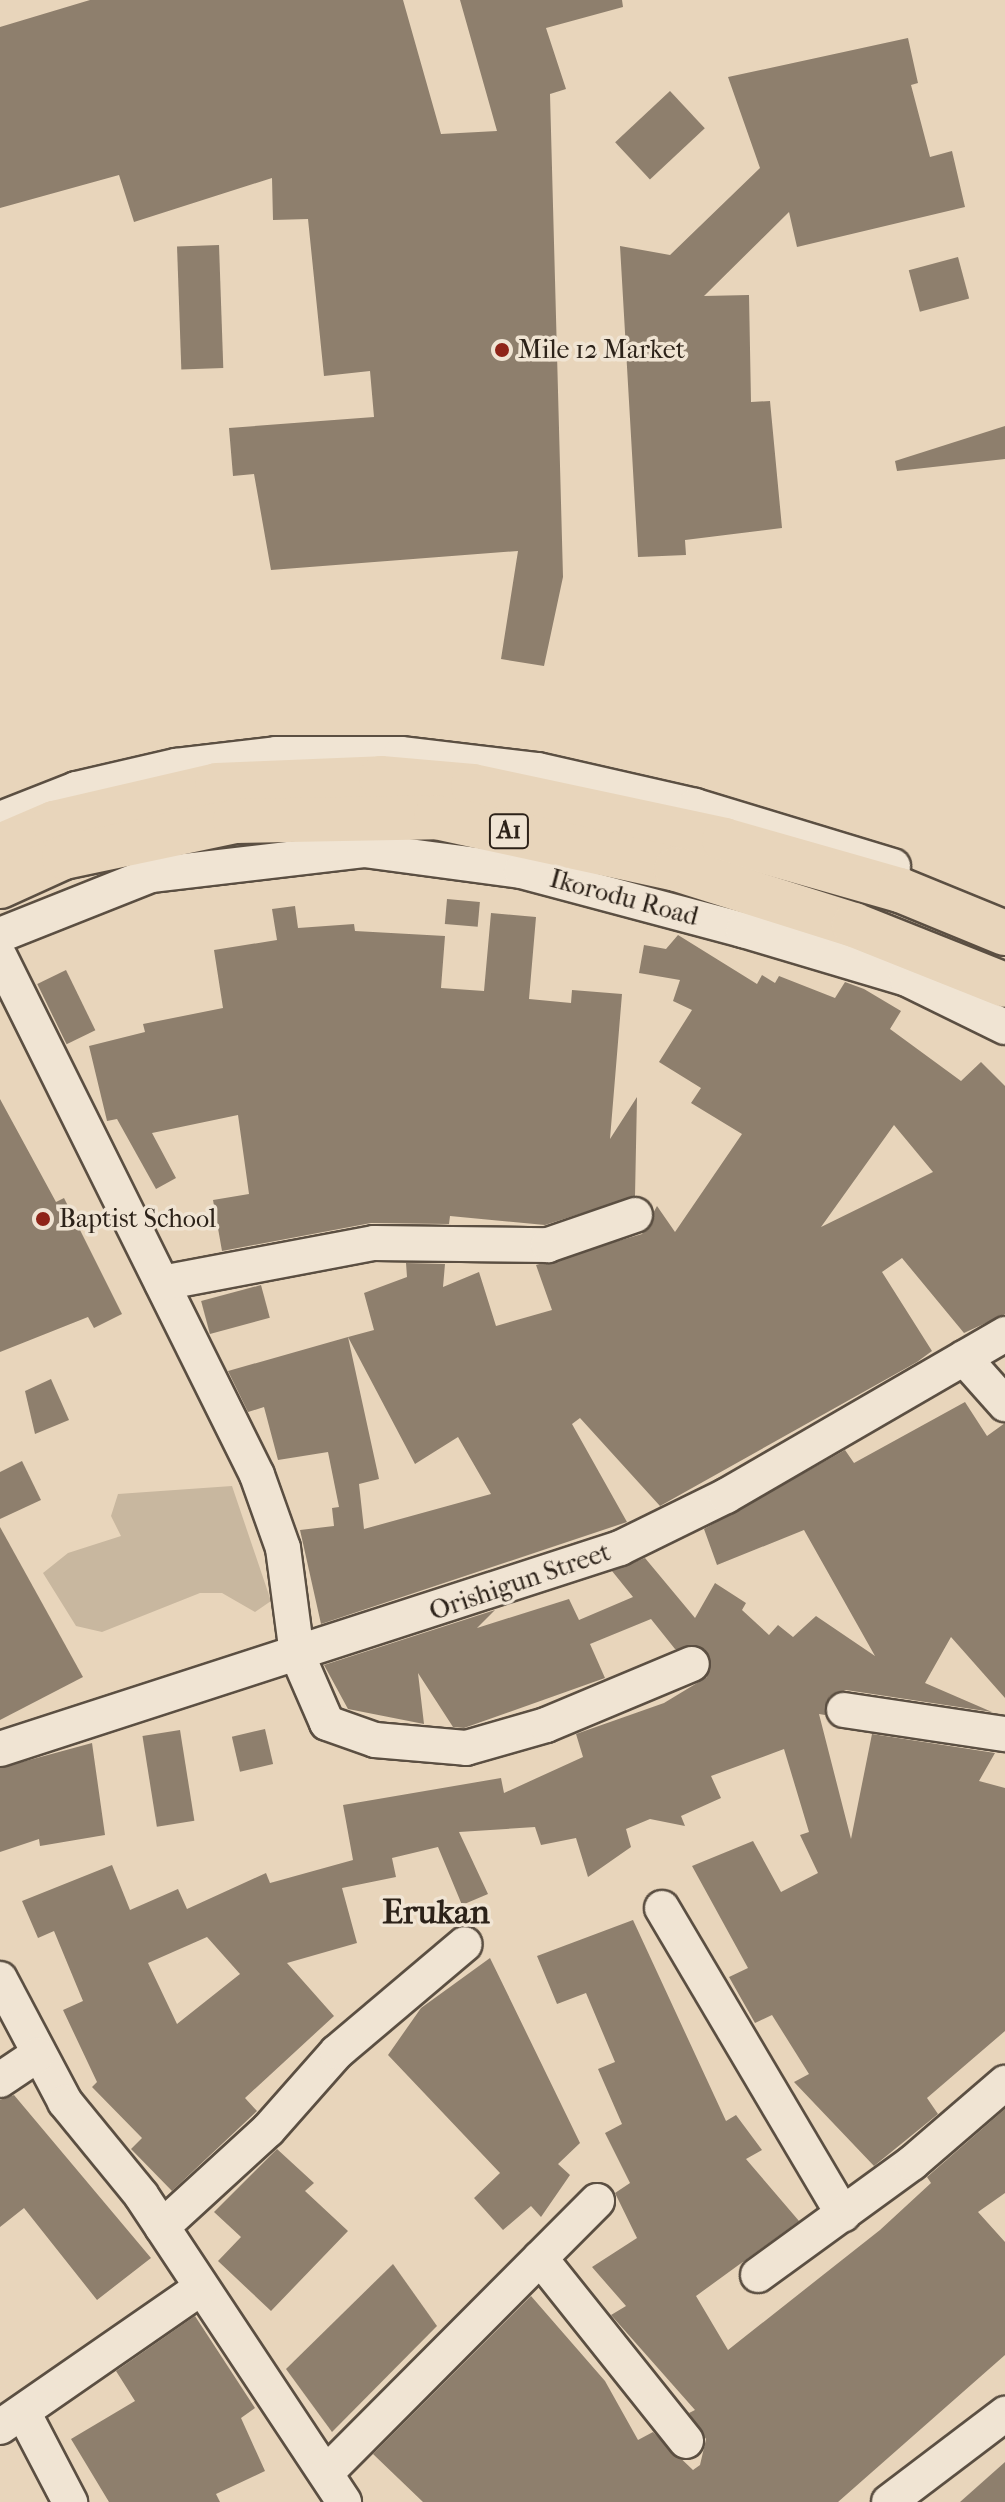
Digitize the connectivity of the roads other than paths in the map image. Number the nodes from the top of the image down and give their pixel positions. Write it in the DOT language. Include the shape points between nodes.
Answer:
graph roads {
  1 [pos="0,819"];
  2 [pos="0,846"];
  3 [pos="0,886"];
  4 [pos="1005,910"];
  5 [pos="1005,933"];
  6 [pos="0,935"];
  7 [pos="0,957"];
  8 [pos="1005,985"];
  9 [pos="1005,1027"];
  10 [pos="635,1215"];
  11 [pos="162,1283"];
  12 [pos="1005,1334"];
  13 [pos="964,1358"];
  14 [pos="1005,1404"];
  15 [pos="297,1654"];
  16 [pos="692,1664"];
  17 [pos="844,1710"];
  18 [pos="1005,1734"];
  19 [pos="0,1749"];
  20 [pos="662,1908"];
  21 [pos="465,1944"];
  22 [pos="0,1979"];
  23 [pos="37,2055"];
  24 [pos="0,2080"];
  25 [pos="1005,2083"];
  26 [pos="597,2201"];
  27 [pos="843,2214"];
  28 [pos="162,2227"];
  29 [pos="540,2258"];
  30 [pos="758,2275"];
  31 [pos="199,2289"];
  32 [pos="1005,2414"];
  33 [pos="11,2419"];
  34 [pos="686,2441"];
  35 [pos="326,2473"];
  36 [pos="70,2502"];
  37 [pos="344,2502"];
  38 [pos="889,2502"];
  1 -- 4 [label="street" via="76,789 176,766 276,754 401,754 538,770 695,806 901,868"];
  2 -- 5 [label="highway, A1" via="54,823 217,785 353,778 473,786 724,840 900,890"];
  3 -- 8 [label="highway, Ikorodu Road / A1" via="64,857 235,821 436,817 676,869 854,925"];
  6 -- 9 [label="street, Ikorodu Road" via="151,875 364,850 521,871 743,930 907,979"];
  7 -- 11 [label="street"];
  10 -- 11 [label="street" via="548,1245 374,1243"];
  11 -- 15 [label="street" via="270,1507"];
  12 -- 13 [label="street, Orishigun Street"];
  13 -- 14 [label="street"];
  13 -- 15 [label="street, Orishigun Street" via="659,1531"];
  15 -- 16 [label="street" via="327,1723 429,1748 466,1748 546,1725"];
  15 -- 19 [label="street, Orishigun Street"];
  17 -- 18 [label="street"];
  20 -- 27 [label="street"];
  21 -- 28 [label="street" via="348,2043 268,2130"];
  22 -- 23 [label="street"];
  23 -- 24 [label="street"];
  23 -- 28 [label="street"];
  25 -- 27 [label="street"];
  26 -- 29 [label="street"];
  27 -- 30 [label="street"];
  28 -- 31 [label="street"];
  29 -- 34 [label="street"];
  29 -- 35 [label="street"];
  31 -- 33 [label="street"];
  31 -- 35 [label="street"];
  32 -- 38 [label="street"];
  33 -- 36 [label="street"];
  35 -- 37 [label="street"];
}
